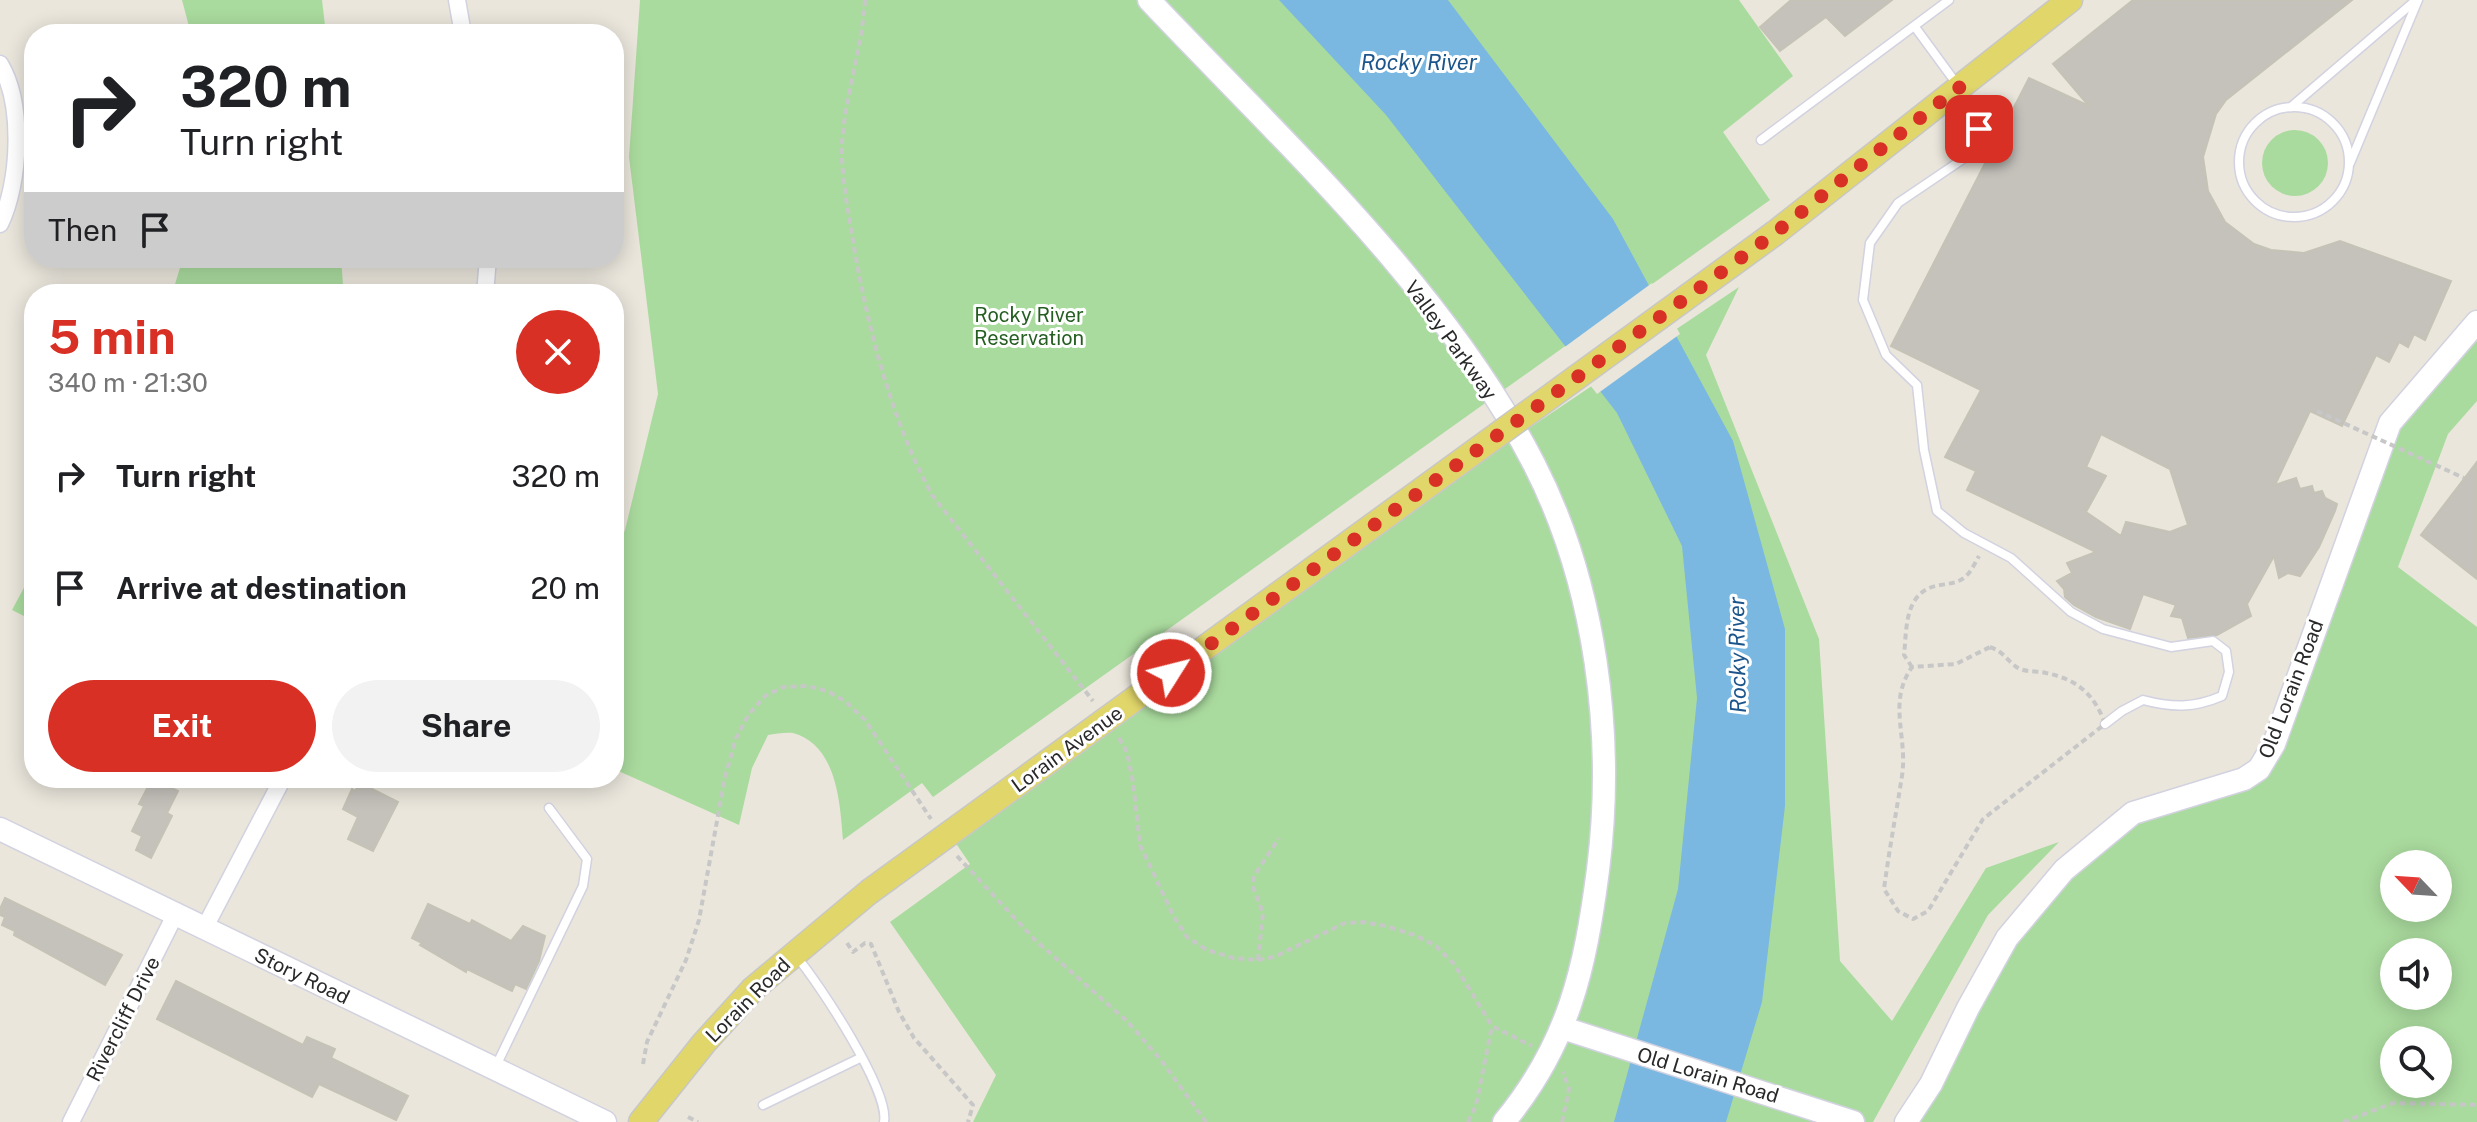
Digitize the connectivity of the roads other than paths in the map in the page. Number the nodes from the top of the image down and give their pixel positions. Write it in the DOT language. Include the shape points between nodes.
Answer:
graph roads {
  1 [pos="457,0"];
  2 [pos="1149,0"];
  3 [pos="1949,0"];
  4 [pos="2070,0"];
  5 [pos="2417,0"];
  6 [pos="461,24"];
  7 [pos="1915,27"];
  8 [pos="0,64"];
  9 [pos="1959,87"];
  10 [pos="2291,107"];
  11 [pos="1761,140"];
  12 [pos="2350,163"];
  13 [pos="0,224"];
  14 [pos="2477,322"];
  15 [pos="2105,724"];
  16 [pos="278,788"];
  17 [pos="549,808"];
  18 [pos="0,829"];
  19 [pos="869,892"];
  20 [pos="175,915"];
  21 [pos="204,929"];
  22 [pos="794,953"];
  23 [pos="1563,1028"];
  24 [pos="860,1058"];
  25 [pos="495,1069"];
  26 [pos="763,1105"];
  27 [pos="71,1122"];
  28 [pos="605,1122"];
  29 [pos="641,1122"];
  30 [pos="884,1122"];
  31 [pos="1504,1122"];
  32 [pos="1853,1122"];
  33 [pos="1906,1122"];
  1 -- 6 [label="street"];
  2 -- 23 [label="street, Valley Parkway" via="1422,295 1469,358 1534,464 1568,544 1594,639 1604,776 1590,931"];
  3 -- 7 [label="lane"];
  4 -- 9 [label="main road, Lorain Avenue"];
  5 -- 10 [label="lane"];
  5 -- 12 [label="lane"];
  7 -- 9 [label="lane"];
  7 -- 11 [label="lane"];
  8 -- 13 [label="street" via="7,76 18,141"];
  9 -- 15 [label="lane" via="1979,129 1973,143 1966,157 1898,203 1870,243 1863,300 1886,355 1917,385 1937,511 1964,533 2011,558 2071,612 2103,629 2171,647 2213,641 2226,651 2229,672 2222,696 2199,706 2167,707 2143,700"];
  9 -- 19 [label="main road, Lorain Avenue, bridge" via="1775,233"];
  10 -- 12 [label="lane" via="2309,109 2332,123 2347,145"];
  10 -- 12 [label="lane" via="2273,111 2246,135 2240,152 2242,179 2256,203 2288,218 2315,213 2337,197"];
  14 -- 33 [label="street, Old Lorain Road" via="2390,423 2274,744 2259,769 2244,779 2133,813 2064,870 2007,938"];
  16 -- 21 [label="street"];
  17 -- 25 [label="lane" via="587,859 587,872"];
  18 -- 20 [label="street, Story Road"];
  19 -- 22 [label="main road, Lorain Road"];
  20 -- 21 [label="street, Story Road"];
  20 -- 27 [label="street, Rivercliff Drive"];
  21 -- 25 [label="street, Story Road"];
  22 -- 24 [label="lane" via="836,1012"];
  22 -- 29 [label="main road, Lorain Road" via="743,999"];
  23 -- 31 [label="street, Valley Parkway"];
  23 -- 32 [label="street, Old Lorain Road"];
  24 -- 26 [label="lane"];
  24 -- 30 [label="lane" via="880,1092"];
  25 -- 28 [label="street, Story Road"];
}
